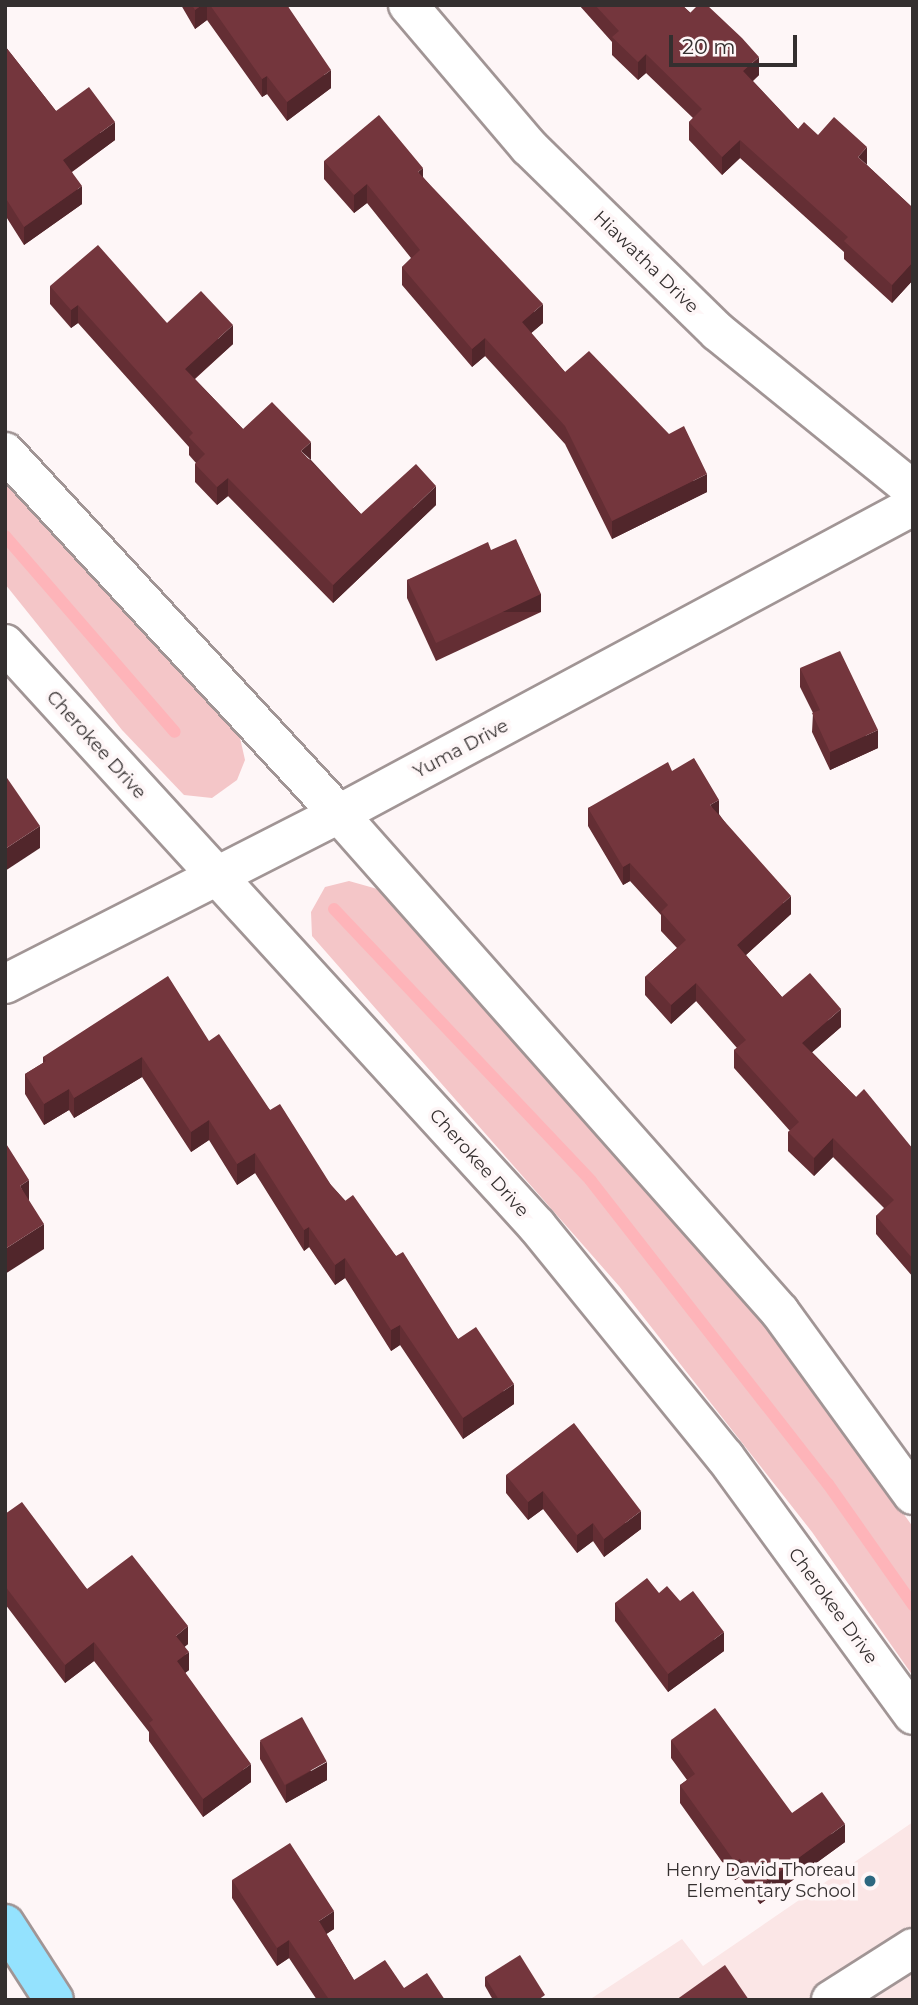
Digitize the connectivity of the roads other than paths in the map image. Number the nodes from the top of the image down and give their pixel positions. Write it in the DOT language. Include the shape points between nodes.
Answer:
graph roads {
  1 [pos="408,5"];
  2 [pos="5,452"];
  3 [pos="913,489"];
  4 [pos="913,506"];
  5 [pos="5,644"];
  6 [pos="339,814"];
  7 [pos="217,875"];
  8 [pos="5,984"];
  9 [pos="913,1495"];
  10 [pos="913,1715"];
  11 [pos="5,1924"];
  12 [pos="913,1948"];
  13 [pos="54,2000"];
  14 [pos="831,2000"];
  1 -- 3 [label="street, Hiawatha Drive" via="528,147 718,332"];
  2 -- 6 [label="street"];
  4 -- 6 [label="street, Yuma Drive"];
  5 -- 7 [label="street, Cherokee Drive"];
  6 -- 7 [label="street, Yuma Drive"];
  6 -- 9 [label="street" via="780,1312"];
  7 -- 8 [label="street, Yuma Drive"];
  7 -- 10 [label="street, Cherokee Drive" via="537,1226 725,1457"];
  11 -- 13 [label="main road"];
  12 -- 14 [label="street"];
}
